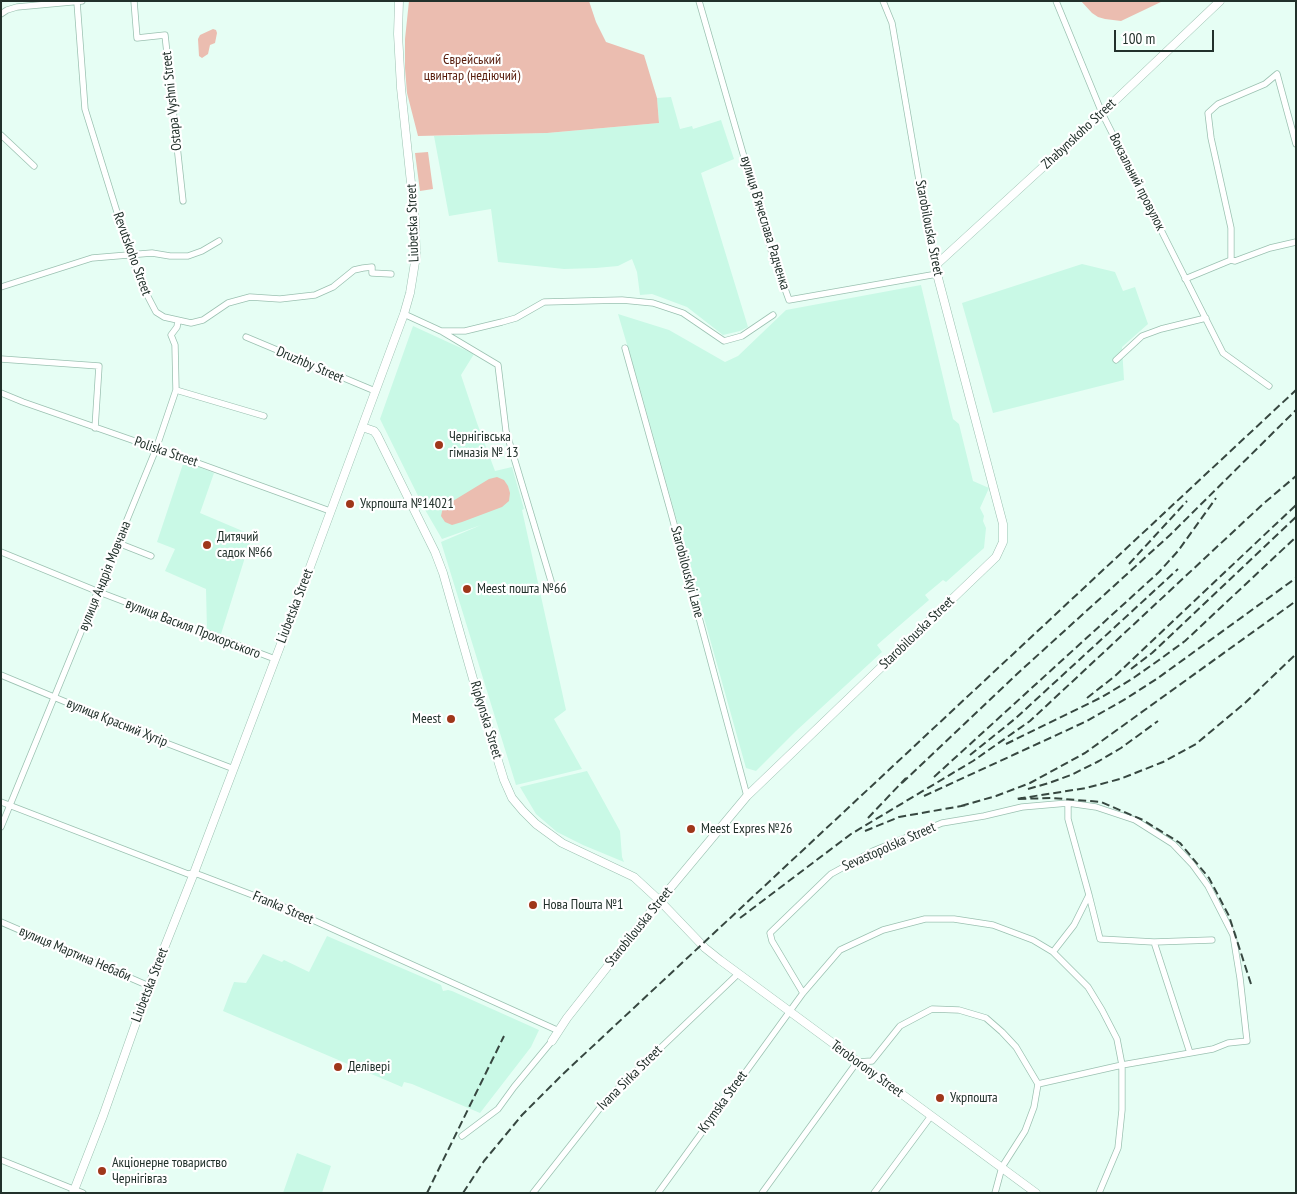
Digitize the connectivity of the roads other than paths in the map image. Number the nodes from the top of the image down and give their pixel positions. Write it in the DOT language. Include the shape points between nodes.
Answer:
graph roads {
  1 [pos="82,1"];
  2 [pos="134,1"];
  3 [pos="399,1"];
  4 [pos="699,1"];
  5 [pos="883,1"];
  6 [pos="1056,1"];
  7 [pos="1220,1"];
  8 [pos="77,2"];
  9 [pos="1,14"];
  10 [pos="1102,112"];
  11 [pos="1,134"];
  12 [pos="1296,144"];
  13 [pos="34,166"];
  14 [pos="183,201"];
  15 [pos="219,241"];
  16 [pos="1296,242"];
  17 [pos="130,254"];
  18 [pos="1233,261"];
  19 [pos="937,264"];
  20 [pos="390,274"];
  21 [pos="937,274"];
  22 [pos="1186,279"];
  23 [pos="1,287"];
  24 [pos="404,314"];
  25 [pos="773,315"];
  26 [pos="1206,318"];
  27 [pos="177,324"];
  28 [pos="440,331"];
  29 [pos="246,338"];
  30 [pos="625,348"];
  31 [pos="1,359"];
  32 [pos="1116,360"];
  33 [pos="1269,386"];
  34 [pos="176,390"];
  35 [pos="375,391"];
  36 [pos="1,393"];
  37 [pos="264,416"];
  38 [pos="362,426"];
  39 [pos="95,428"];
  40 [pos="156,449"];
  41 [pos="330,511"];
  42 [pos="118,543"];
  43 [pos="1,552"];
  44 [pos="151,556"];
  45 [pos="550,581"];
  46 [pos="98,592"];
  47 [pos="275,659"];
  48 [pos="1,675"];
  49 [pos="55,698"];
  50 [pos="234,769"];
  51 [pos="747,796"];
  52 [pos="1,802"];
  53 [pos="1068,803"];
  54 [pos="9,806"];
  55 [pos="1,827"];
  56 [pos="194,873"];
  57 [pos="1089,895"];
  58 [pos="660,900"];
  59 [pos="1,922"];
  60 [pos="1212,940"];
  61 [pos="1154,942"];
  62 [pos="701,943"];
  63 [pos="1053,952"];
  64 [pos="738,974"];
  65 [pos="149,986"];
  66 [pos="803,993"];
  67 [pos="789,1012"];
  68 [pos="558,1032"];
  69 [pos="552,1041"];
  70 [pos="1190,1053"];
  71 [pos="857,1062"];
  72 [pos="1122,1065"];
  73 [pos="1038,1084"];
  74 [pos="931,1116"];
  75 [pos="462,1136"];
  76 [pos="1,1160"];
  77 [pos="1002,1167"];
  78 [pos="74,1191"];
  79 [pos="84,1193"];
  80 [pos="533,1193"];
  81 [pos="658,1193"];
  82 [pos="762,1193"];
  83 [pos="874,1193"];
  84 [pos="995,1193"];
  85 [pos="1036,1193"];
  86 [pos="1099,1193"];
  1 -- 8 [label="street"];
  2 -- 14 [label="street, Ostapa Vyshni Street" via="137,38 165,35"];
  3 -- 24 [label="main road, Liubetska Street" via="401,88 414,194 416,256"];
  4 -- 21 [label="street, вулиця Вʼячеслава Радченка" via="770,247 789,300"];
  5 -- 19 [label="street, Starobilouska Street" via="892,23 927,227"];
  6 -- 10 [label="street, Вокзальний провулок"];
  7 -- 10 [label="main road, Zhabynskoho Street"];
  8 -- 9 [label="street" via="17,7"];
  8 -- 17 [label="street, Revutskoho Street" via="85,109"];
  10 -- 19 [label="main road, Zhabynskoho Street"];
  10 -- 22 [label="street, Вокзальний провулок"];
  11 -- 13 [label="street"];
  12 -- 18 [label="street" via="1277,74 1265,84 1218,104 1208,113 1231,228"];
  15 -- 17 [label="street" via="188,256"];
  16 -- 18 [label="street"];
  17 -- 23 [label="street" via="92,258"];
  17 -- 27 [label="street, Revutskoho Street" via="156,312"];
  18 -- 22 [label="street"];
  19 -- 21 [label="main road, Starobilouska Street"];
  20 -- 27 [label="street, Revutskoho Street" via="354,270 333,287 315,295 250,297 228,303 203,320"];
  21 -- 51 [label="main road, Starobilouska Street" via="999,503 1003,542 996,557 980,574"];
  22 -- 26 [label="street, Вокзальний провулок"];
  24 -- 28 [label="street"];
  24 -- 35 [label="main road, Liubetska Street"];
  25 -- 28 [label="street" via="742,336 724,340 684,313 653,303 622,300 544,302 509,320 465,331"];
  26 -- 32 [label="street" via="1142,336"];
  26 -- 33 [label="street, Вокзальний провулок" via="1223,353"];
  27 -- 34 [label="street, вулиця Андрія Мовчана" via="171,335 175,345"];
  28 -- 45 [label="street" via="498,365 506,431"];
  29 -- 35 [label="street, Druzhby Street"];
  30 -- 51 [label="street, Starobilouskyi Lane"];
  31 -- 39 [label="street" via="99,366"];
  34 -- 37 [label="street"];
  34 -- 40 [label="street, вулиця Андрія Мовчана"];
  35 -- 38 [label="main road, Liubetska Street"];
  36 -- 39 [label="street, Poliska Street"];
  38 -- 41 [label="main road, Liubetska Street"];
  38 -- 58 [label="main road, Ripkynska Street" via="377,435 435,552 486,725 512,798 536,824 555,838 577,852 634,877"];
  39 -- 40 [label="street, Poliska Street"];
  40 -- 41 [label="street, Poliska Street"];
  40 -- 42 [label="street, вулиця Андрія Мовчана"];
  41 -- 47 [label="main road, Liubetska Street"];
  42 -- 44 [label="street"];
  42 -- 46 [label="street, вулиця Андрія Мовчана"];
  43 -- 46 [label="street, вулиця Василя Прохорського"];
  46 -- 47 [label="street, вулиця Василя Прохорського"];
  46 -- 49 [label="street, вулиця Андрія Мовчана"];
  47 -- 50 [label="main road, Liubetska Street"];
  48 -- 49 [label="street, вулиця Красний Хутір"];
  49 -- 50 [label="street, вулиця Красний Хутір"];
  49 -- 54 [label="street, вулиця Андрія Мовчана"];
  50 -- 56 [label="main road, Liubetska Street"];
  51 -- 58 [label="main road, Starobilouska Street"];
  52 -- 54 [label="street, Franka Street"];
  53 -- 57 [label="street" via="1068,819"];
  53 -- 66 [label="street, Sevastopolska Street" via="1022,807 942,823 873,851 831,874 770,933"];
  53 -- 70 [label="street, Sevastopolska Street" via="1096,806 1135,820 1173,844 1208,886 1233,936 1247,1041"];
  54 -- 55 [label="street, вулиця Андрія Мовчана"];
  54 -- 56 [label="street, Franka Street" via="188,874"];
  56 -- 65 [label="main road, Liubetska Street"];
  56 -- 68 [label="street, Franka Street" via="284,907"];
  57 -- 61 [label="street" via="1100,939"];
  57 -- 63 [label="street" via="1074,925"];
  58 -- 62 [label="main road, Ripkynska Street"];
  58 -- 68 [label="main road, Starobilouska Street"];
  59 -- 65 [label="street, вулиця Мартина Небаби"];
  60 -- 61 [label="street"];
  61 -- 70 [label="street"];
  62 -- 64 [label="main road, Teroborony Street"];
  63 -- 66 [label="street, Krymska Street" via="1033,940 993,925 954,919 925,919 883,930 840,950"];
  63 -- 72 [label="street, Krymska Street" via="1088,987 1116,1039"];
  64 -- 67 [label="main road, Teroborony Street"];
  64 -- 80 [label="street, Ivana Sirka Street" via="607,1099"];
  65 -- 78 [label="main road, Liubetska Street"];
  66 -- 67 [label="street, Krymska Street"];
  67 -- 71 [label="main road, Teroborony Street"];
  67 -- 81 [label="street, Krymska Street"];
  68 -- 69 [label="main road, Starobilouska Street"];
  69 -- 75 [label="street, Starobilouska Street" via="498,1108"];
  70 -- 72 [label="street, Sevastopolska Street"];
  71 -- 73 [label="street" via="872,1061 900,1026 932,1009 958,1010 986,1018 1002,1032 1016,1047"];
  71 -- 74 [label="main road, Teroborony Street"];
  71 -- 82 [label="street"];
  72 -- 73 [label="street, Sevastopolska Street"];
  72 -- 86 [label="street, Krymska Street" via="1118,1148"];
  73 -- 77 [label="street" via="1025,1131"];
  74 -- 77 [label="main road, Teroborony Street"];
  74 -- 83 [label="street"];
  76 -- 78 [label="street"];
  77 -- 84 [label="street"];
  77 -- 85 [label="main road, Teroborony Street"];
  78 -- 79 [label="street"];
}
